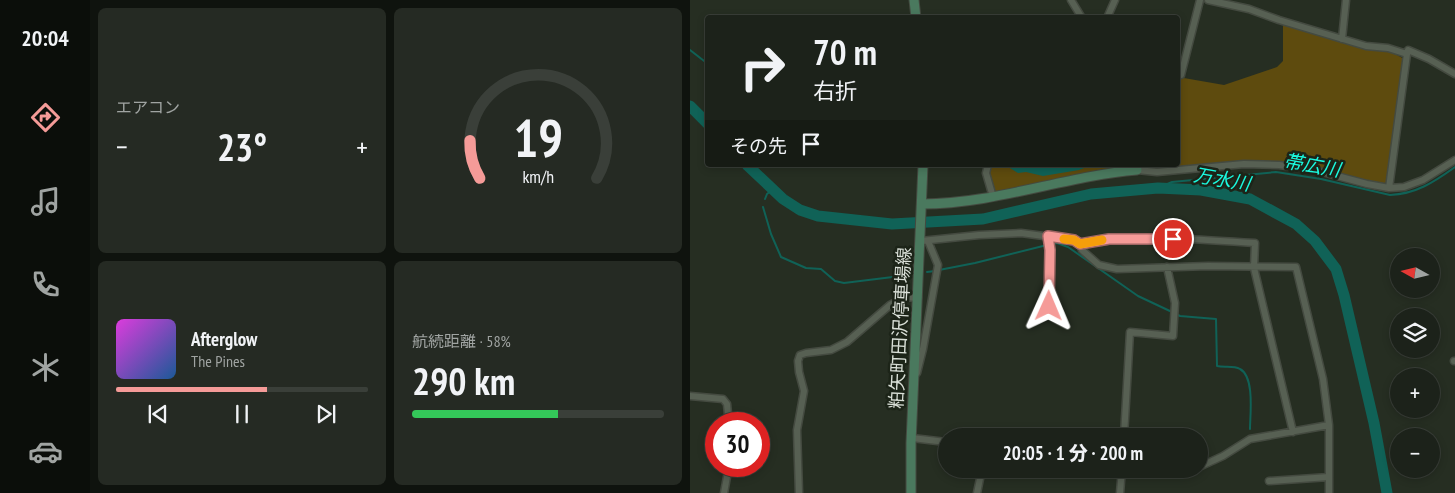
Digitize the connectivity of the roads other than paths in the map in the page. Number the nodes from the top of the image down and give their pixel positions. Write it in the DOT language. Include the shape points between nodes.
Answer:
graph roads {
  1 [pos="914,0"];
  2 [pos="1071,0"];
  3 [pos="1115,0"];
  4 [pos="1200,0"];
  5 [pos="1208,0"];
  6 [pos="1346,0"];
  7 [pos="916,15"];
  8 [pos="1080,15"];
  9 [pos="1108,15"];
  10 [pos="1342,39"];
  11 [pos="1407,54"];
  12 [pos="1455,74"];
  13 [pos="1180,75"];
  14 [pos="1455,160"];
  15 [pos="923,167"];
  16 [pos="988,167"];
  17 [pos="1138,167"];
  18 [pos="1389,188"];
  19 [pos="992,197"];
  20 [pos="922,207"];
  21 [pos="923,240"];
  22 [pos="1048,241"];
  23 [pos="1080,244"];
  24 [pos="1167,268"];
  25 [pos="1254,268"];
  26 [pos="918,298"];
  27 [pos="1049,306"];
  28 [pos="914,381"];
  29 [pos="690,396"];
  30 [pos="728,412"];
  31 [pos="1329,425"];
  32 [pos="1124,428"];
  33 [pos="1293,432"];
  34 [pos="912,438"];
  35 [pos="938,441"];
  36 [pos="1208,464"];
  37 [pos="726,477"];
  38 [pos="1329,477"];
  39 [pos="980,478"];
  40 [pos="1121,478"];
  41 [pos="1269,481"];
  42 [pos="724,493"];
  43 [pos="799,493"];
  44 [pos="911,493"];
  45 [pos="977,493"];
  46 [pos="1120,493"];
  47 [pos="1329,493"];
  1 -- 7 [label="main road"];
  2 -- 8 [label="street"];
  3 -- 9 [label="street"];
  4 -- 13 [label="street"];
  5 -- 10 [label="street" via="1249,9"];
  6 -- 10 [label="street"];
  10 -- 11 [label="street"];
  11 -- 12 [label="street" via="1408,50 1428,58"];
  11 -- 18 [label="street"];
  14 -- 18 [label="street" via="1423,180"];
  15 -- 20 [label="main road, 粕矢町田沢停車場線"];
  16 -- 19 [label="street"];
  17 -- 18 [label="street" via="1157,172 1244,164 1279,165 1311,169"];
  17 -- 19 [label="main road"];
  19 -- 20 [label="main road"];
  20 -- 21 [label="main road, 粕矢町田沢停車場線"];
  21 -- 22 [label="street" via="1021,233"];
  21 -- 26 [label="main road, 粕矢町田沢停車場線"];
  21 -- 28 [label="street" via="937,269"];
  22 -- 23 [label="street" via="1074,240"];
  22 -- 27 [label="street"];
  23 -- 24 [label="street" via="1082,250 1099,265 1117,269"];
  23 -- 25 [label="street" via="1138,238 1255,244"];
  24 -- 25 [label="street"];
  24 -- 32 [label="street" via="1175,312 1173,336 1130,332"];
  25 -- 31 [label="street" via="1296,267 1323,379"];
  25 -- 33 [label="street"];
  26 -- 28 [label="main road, 粕矢町田沢停車場線"];
  26 -- 43 [label="street" via="905,297 890,305 847,342 831,350 800,355 799,372 804,391 797,430"];
  28 -- 34 [label="main road, 粕矢町田沢停車場線"];
  29 -- 30 [label="street" via="723,400"];
  31 -- 33 [label="street"];
  31 -- 38 [label="street"];
  33 -- 36 [label="street" via="1250,438"];
  34 -- 35 [label="street"];
  34 -- 44 [label="main road, 粕矢町田沢停車場線"];
  37 -- 42 [label="street"];
  38 -- 41 [label="street"];
  38 -- 47 [label="street"];
  39 -- 45 [label="street"];
  40 -- 46 [label="street"];
}
